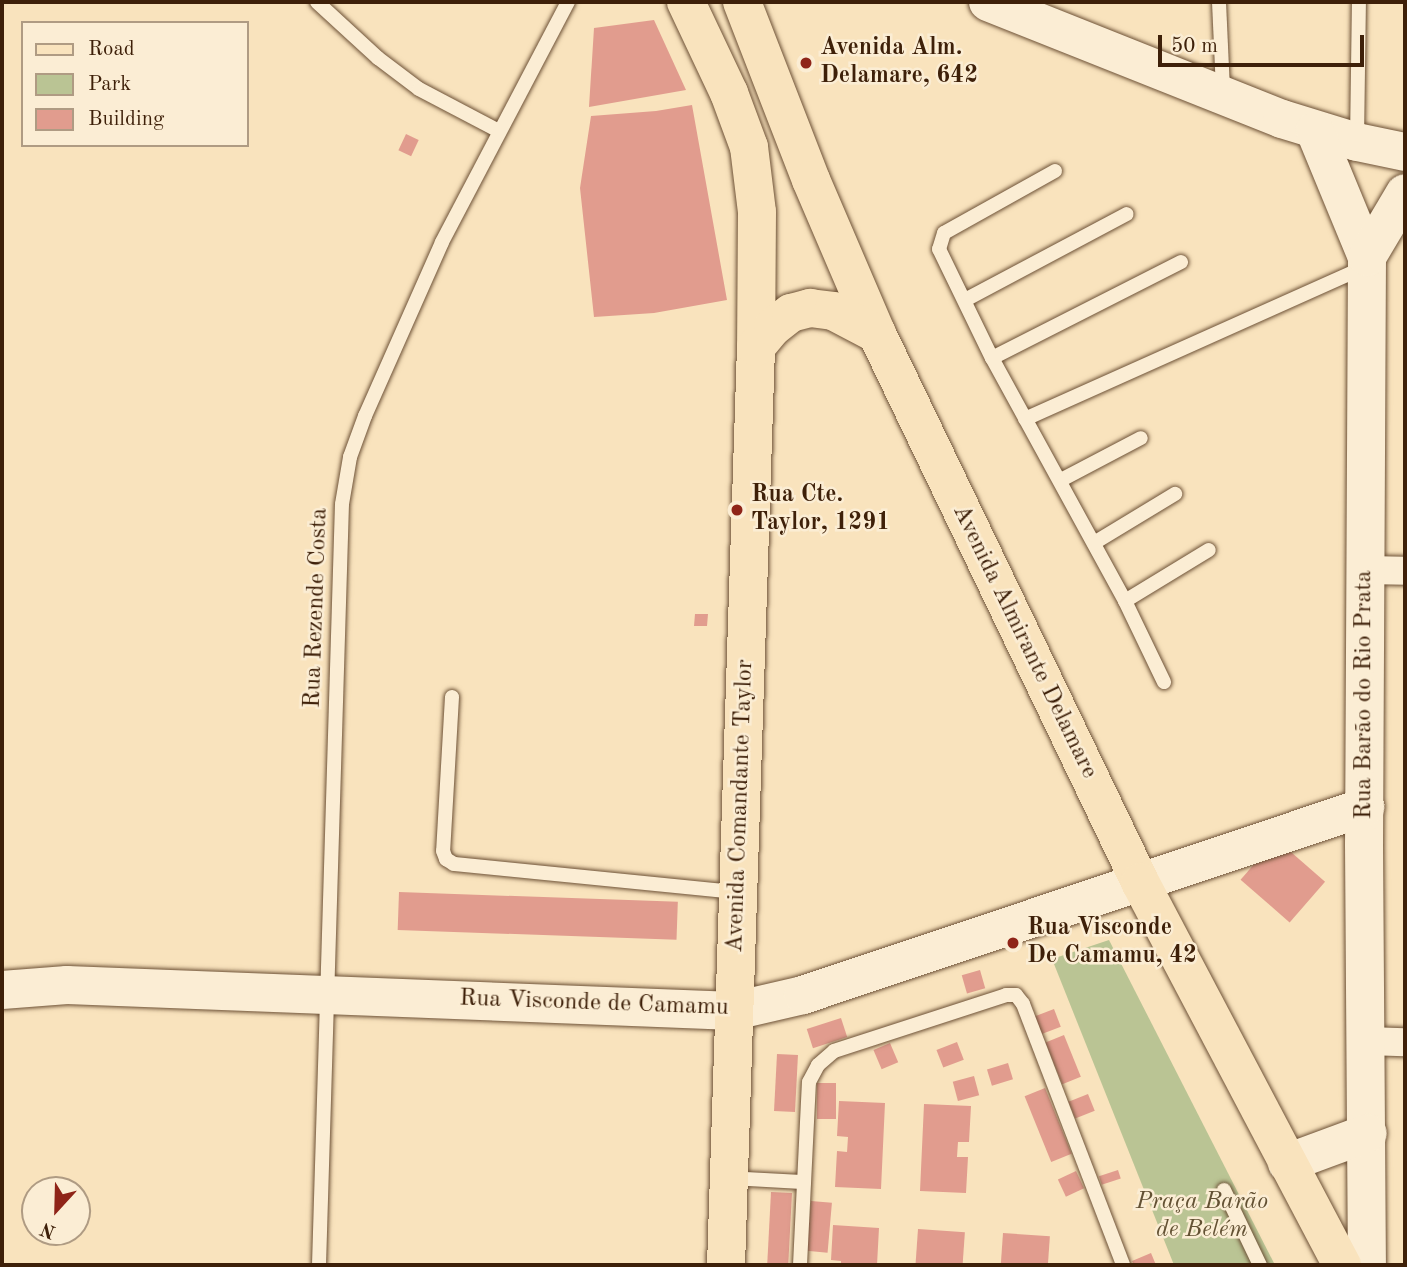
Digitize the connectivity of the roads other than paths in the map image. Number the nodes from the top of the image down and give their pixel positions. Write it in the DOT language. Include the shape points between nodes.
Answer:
graph roads {
  1 [pos="317,2"];
  2 [pos="568,2"];
  3 [pos="686,2"];
  4 [pos="742,2"];
  5 [pos="988,2"];
  6 [pos="1219,2"];
  7 [pos="1359,2"];
  8 [pos="1223,94"];
  9 [pos="499,131"];
  10 [pos="1315,131"];
  11 [pos="1357,142"];
  12 [pos="1405,152"];
  13 [pos="1055,171"];
  14 [pos="1405,193"];
  15 [pos="1127,214"];
  16 [pos="1181,262"];
  17 [pos="1367,262"];
  18 [pos="965,300"];
  19 [pos="877,334"];
  20 [pos="756,347"];
  21 [pos="992,358"];
  22 [pos="1025,418"];
  23 [pos="1141,438"];
  24 [pos="1061,480"];
  25 [pos="1175,494"];
  26 [pos="1094,543"];
  27 [pos="1209,550"];
  28 [pos="1366,570"];
  29 [pos="1405,570"];
  30 [pos="1125,601"];
  31 [pos="1164,682"];
  32 [pos="452,697"];
  33 [pos="1365,807"];
  34 [pos="1140,882"];
  35 [pos="738,892"];
  36 [pos="2,990"];
  37 [pos="326,994"];
  38 [pos="734,1011"];
  39 [pos="1367,1041"];
  40 [pos="1405,1042"];
  41 [pos="1368,1133"];
  42 [pos="1287,1163"];
  43 [pos="729,1178"];
  44 [pos="804,1182"];
  45 [pos="1224,1190"];
  46 [pos="319,1265"];
  47 [pos="726,1265"];
  48 [pos="800,1265"];
  49 [pos="1123,1265"];
  50 [pos="1260,1265"];
  51 [pos="1342,1265"];
  52 [pos="1367,1265"];
  1 -- 9 [label="lane" via="419,89"];
  2 -- 9 [label="lane, Rua Rezende Costa"];
  3 -- 20 [label="main road" via="749,147 757,212"];
  4 -- 19 [label="main road, Avenida Almirante Delamare"];
  5 -- 8 [label="street"];
  6 -- 8 [label="lane"];
  7 -- 11 [label="lane"];
  8 -- 10 [label="street"];
  9 -- 37 [label="lane, Rua Rezende Costa" via="442,242 350,457 342,504"];
  10 -- 11 [label="street"];
  10 -- 17 [label="street, Rua Barão do Rio Prata"];
  11 -- 12 [label="street"];
  13 -- 18 [label="lane" via="944,233 939,249"];
  14 -- 17 [label="street"];
  15 -- 18 [label="lane"];
  16 -- 21 [label="lane"];
  17 -- 22 [label="lane"];
  17 -- 28 [label="street, Rua Barão do Rio Prata"];
  18 -- 21 [label="lane"];
  19 -- 20 [label="main road" via="832,311 810,308 791,313"];
  19 -- 34 [label="main road, Avenida Almirante Delamare"];
  20 -- 35 [label="main road, Avenida Comandante Taylor"];
  21 -- 22 [label="lane"];
  22 -- 24 [label="lane"];
  23 -- 24 [label="lane"];
  24 -- 26 [label="lane"];
  25 -- 26 [label="lane"];
  26 -- 30 [label="lane"];
  27 -- 30 [label="lane"];
  28 -- 29 [label="street"];
  28 -- 33 [label="street, Rua Barão do Rio Prata"];
  30 -- 31 [label="lane"];
  32 -- 35 [label="lane" via="446,859 454,864"];
  33 -- 34 [label="street, Rua Visconde de Camamu"];
  33 -- 39 [label="street, Rua Barão do Rio Prata"];
  34 -- 38 [label="street, Rua Visconde de Camamu" via="803,995"];
  34 -- 42 [label="main road, Avenida Almirante Delamare"];
  35 -- 38 [label="main road, Avenida Comandante Taylor"];
  36 -- 37 [label="street, Rua Visconde de Camamu" via="67,985"];
  37 -- 38 [label="street, Rua Visconde de Camamu"];
  37 -- 46 [label="lane, Rua Rezende Costa"];
  38 -- 43 [label="main road, Avenida Comandante Taylor"];
  39 -- 40 [label="street"];
  39 -- 41 [label="street, Rua Barão do Rio Prata"];
  41 -- 42 [label="street"];
  41 -- 52 [label="street, Rua Barão do Rio Prata"];
  42 -- 51 [label="main road, Avenida Almirante Delamare"];
  43 -- 44 [label="lane"];
  43 -- 47 [label="main road, Avenida Comandante Taylor"];
  44 -- 48 [label="lane"];
  44 -- 49 [label="lane" via="809,1082 825,1057 994,997 1016,995"];
  45 -- 50 [label="lane"];
}
